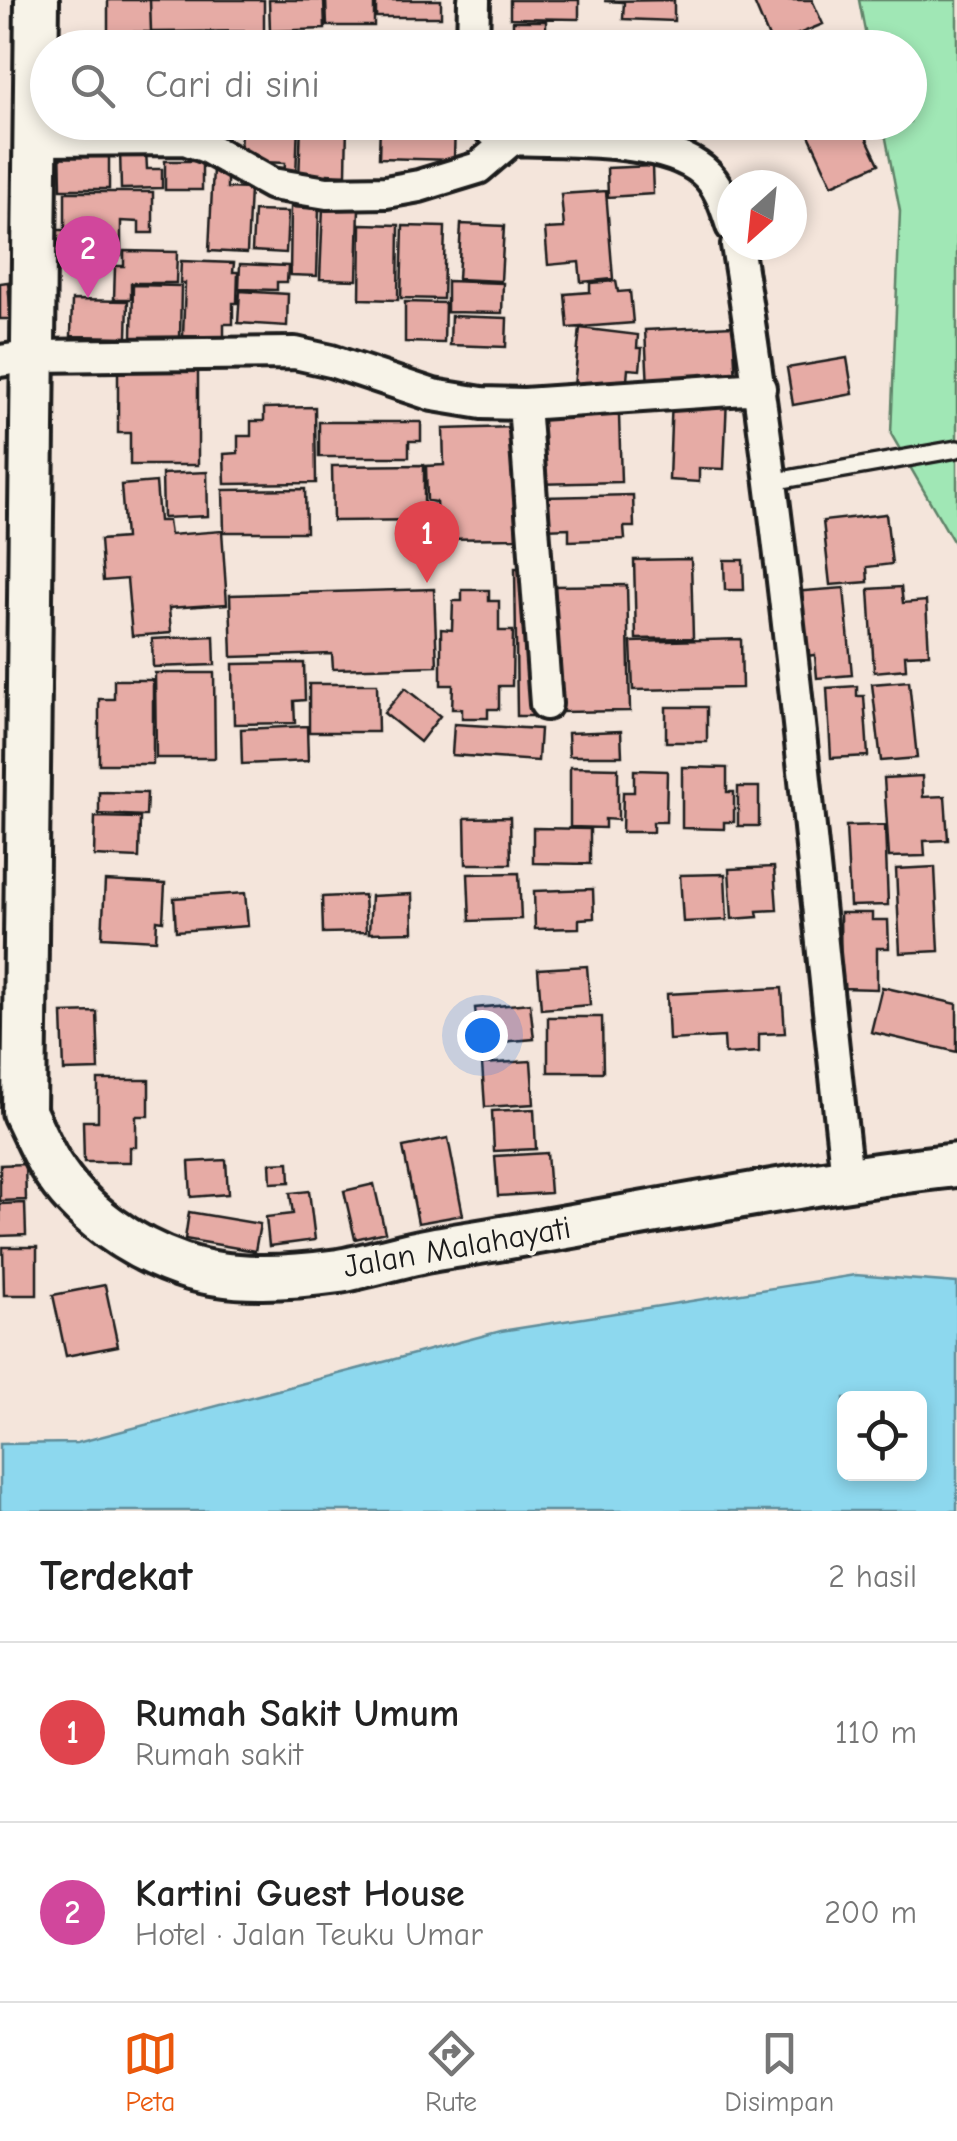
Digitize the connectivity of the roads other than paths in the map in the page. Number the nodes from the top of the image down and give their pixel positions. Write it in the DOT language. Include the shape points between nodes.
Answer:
graph roads {
  1 [pos="38,0"];
  2 [pos="474,0"];
  3 [pos="38,30"];
  4 [pos="473,30"];
  5 [pos="36,140"];
  6 [pos="185,140"];
  7 [pos="185,140"];
  8 [pos="511,140"];
  9 [pos="529,140"];
  10 [pos="717,190"];
  11 [pos="739,260"];
  12 [pos="17,359"];
  13 [pos="760,388"];
  14 [pos="524,404"];
  15 [pos="957,449"];
  16 [pos="771,482"];
  17 [pos="16,594"];
  18 [pos="546,704"];
  19 [pos="957,1165"];
  20 [pos="847,1178"];
  1 -- 3 [label="main road"];
  2 -- 4 [label="street"];
  5 -- 7 [label="street"];
  5 -- 12 [label="main road"];
  6 -- 8 [label="street" via="256,178 326,193 386,192 434,182 478,168"];
  9 -- 10 [label="street" via="660,151 706,173"];
  11 -- 13 [label="street"];
  12 -- 14 [label="street" via="295,353 433,396"];
  12 -- 17 [label="main road"];
  13 -- 14 [label="street"];
  13 -- 16 [label="street"];
  14 -- 18 [label="street"];
  15 -- 16 [label="lane"];
  16 -- 20 [label="street"];
  17 -- 20 [label="main road, Jalan Malahayati" via="24,1112 51,1167 102,1222 182,1265 246,1277 338,1271 436,1248"];
  19 -- 20 [label="main road, Jalan Malahayati"];
}
